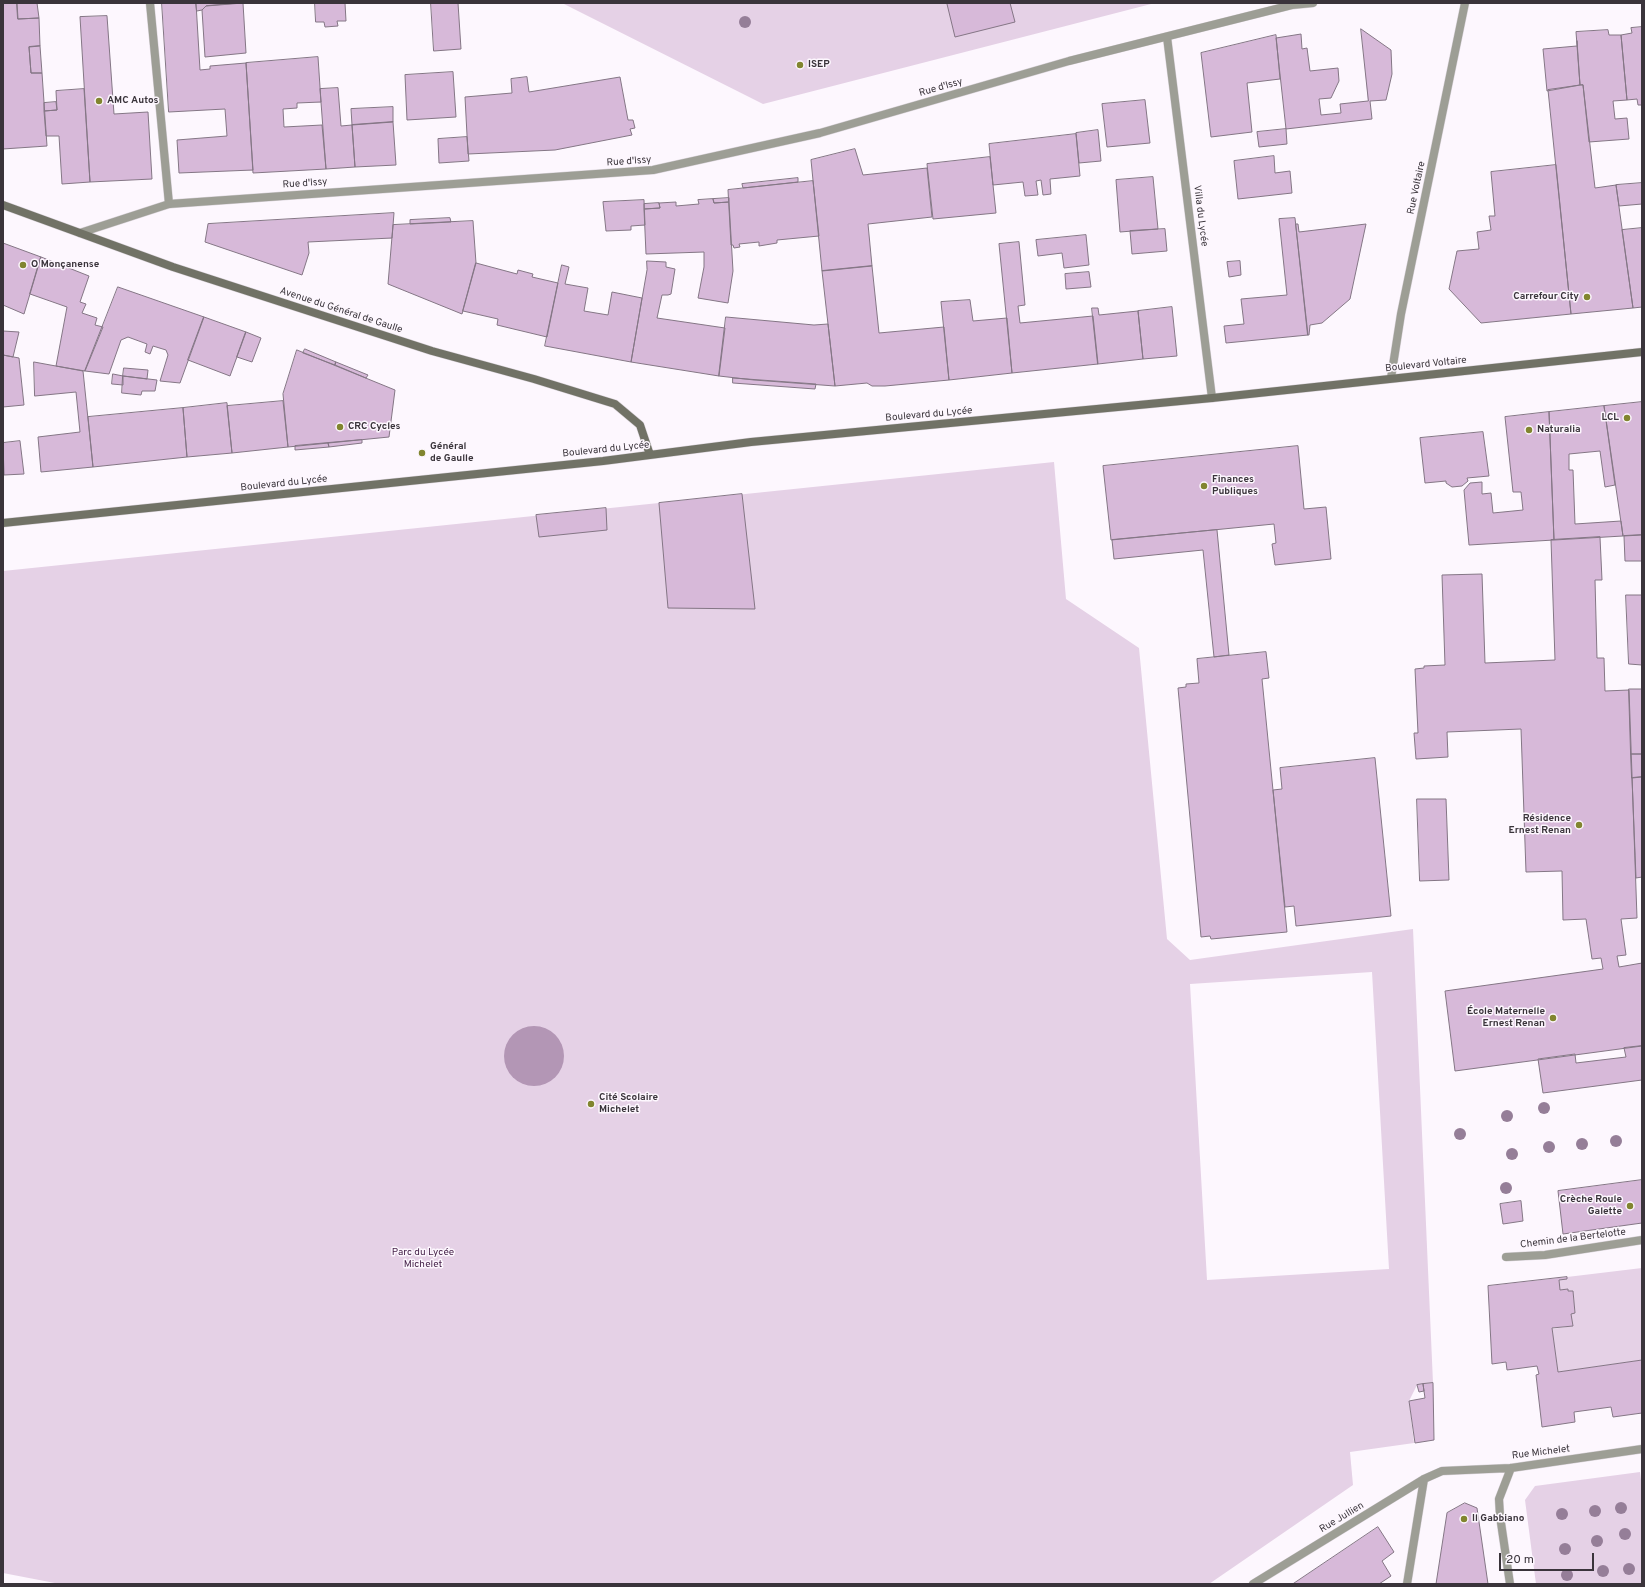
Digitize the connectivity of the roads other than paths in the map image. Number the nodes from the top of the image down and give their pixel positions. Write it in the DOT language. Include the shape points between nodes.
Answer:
graph roads {
  1 [pos="150,3"];
  2 [pos="1313,3"];
  3 [pos="1465,3"];
  4 [pos="1167,37"];
  5 [pos="169,204"];
  6 [pos="3,205"];
  7 [pos="80,233"];
  8 [pos="1642,352"];
  9 [pos="1391,378"];
  10 [pos="1212,398"];
  11 [pos="650,455"];
  12 [pos="3,523"];
  13 [pos="1642,1240"];
  14 [pos="1506,1257"];
  15 [pos="1642,1449"];
  16 [pos="1511,1468"];
  17 [pos="1442,1471"];
  18 [pos="1424,1479"];
  19 [pos="1253,1584"];
  20 [pos="1407,1584"];
  21 [pos="1510,1584"];
  1 -- 5 [label="street"];
  2 -- 4 [label="street, Rue d'Issy" via="1292,5"];
  3 -- 9 [label="street, Rue Voltaire" via="1401,314"];
  4 -- 5 [label="street, Rue d'Issy" via="1069,61 820,133 653,170"];
  4 -- 10 [label="street, Villa du Lycée"];
  5 -- 7 [label="street, Rue d'Issy"];
  6 -- 7 [label="main road, Avenue du Général de Gaulle"];
  7 -- 11 [label="main road, Avenue du Général de Gaulle" via="173,267 432,351 615,404 640,426"];
  8 -- 9 [label="main road, Boulevard Voltaire"];
  9 -- 10 [label="main road, Boulevard Voltaire"];
  10 -- 11 [label="main road, Boulevard du Lycée" via="751,442"];
  11 -- 12 [label="main road, Boulevard du Lycée"];
  13 -- 14 [label="street, Chemin de la Bertelotte" via="1546,1255"];
  15 -- 16 [label="street, Rue Michelet"];
  16 -- 17 [label="street, Rue Michelet"];
  16 -- 21 [label="street" via="1499,1499"];
  17 -- 18 [label="street, Rue Jullien"];
  18 -- 19 [label="street, Rue Jullien"];
  18 -- 20 [label="street"];
}
